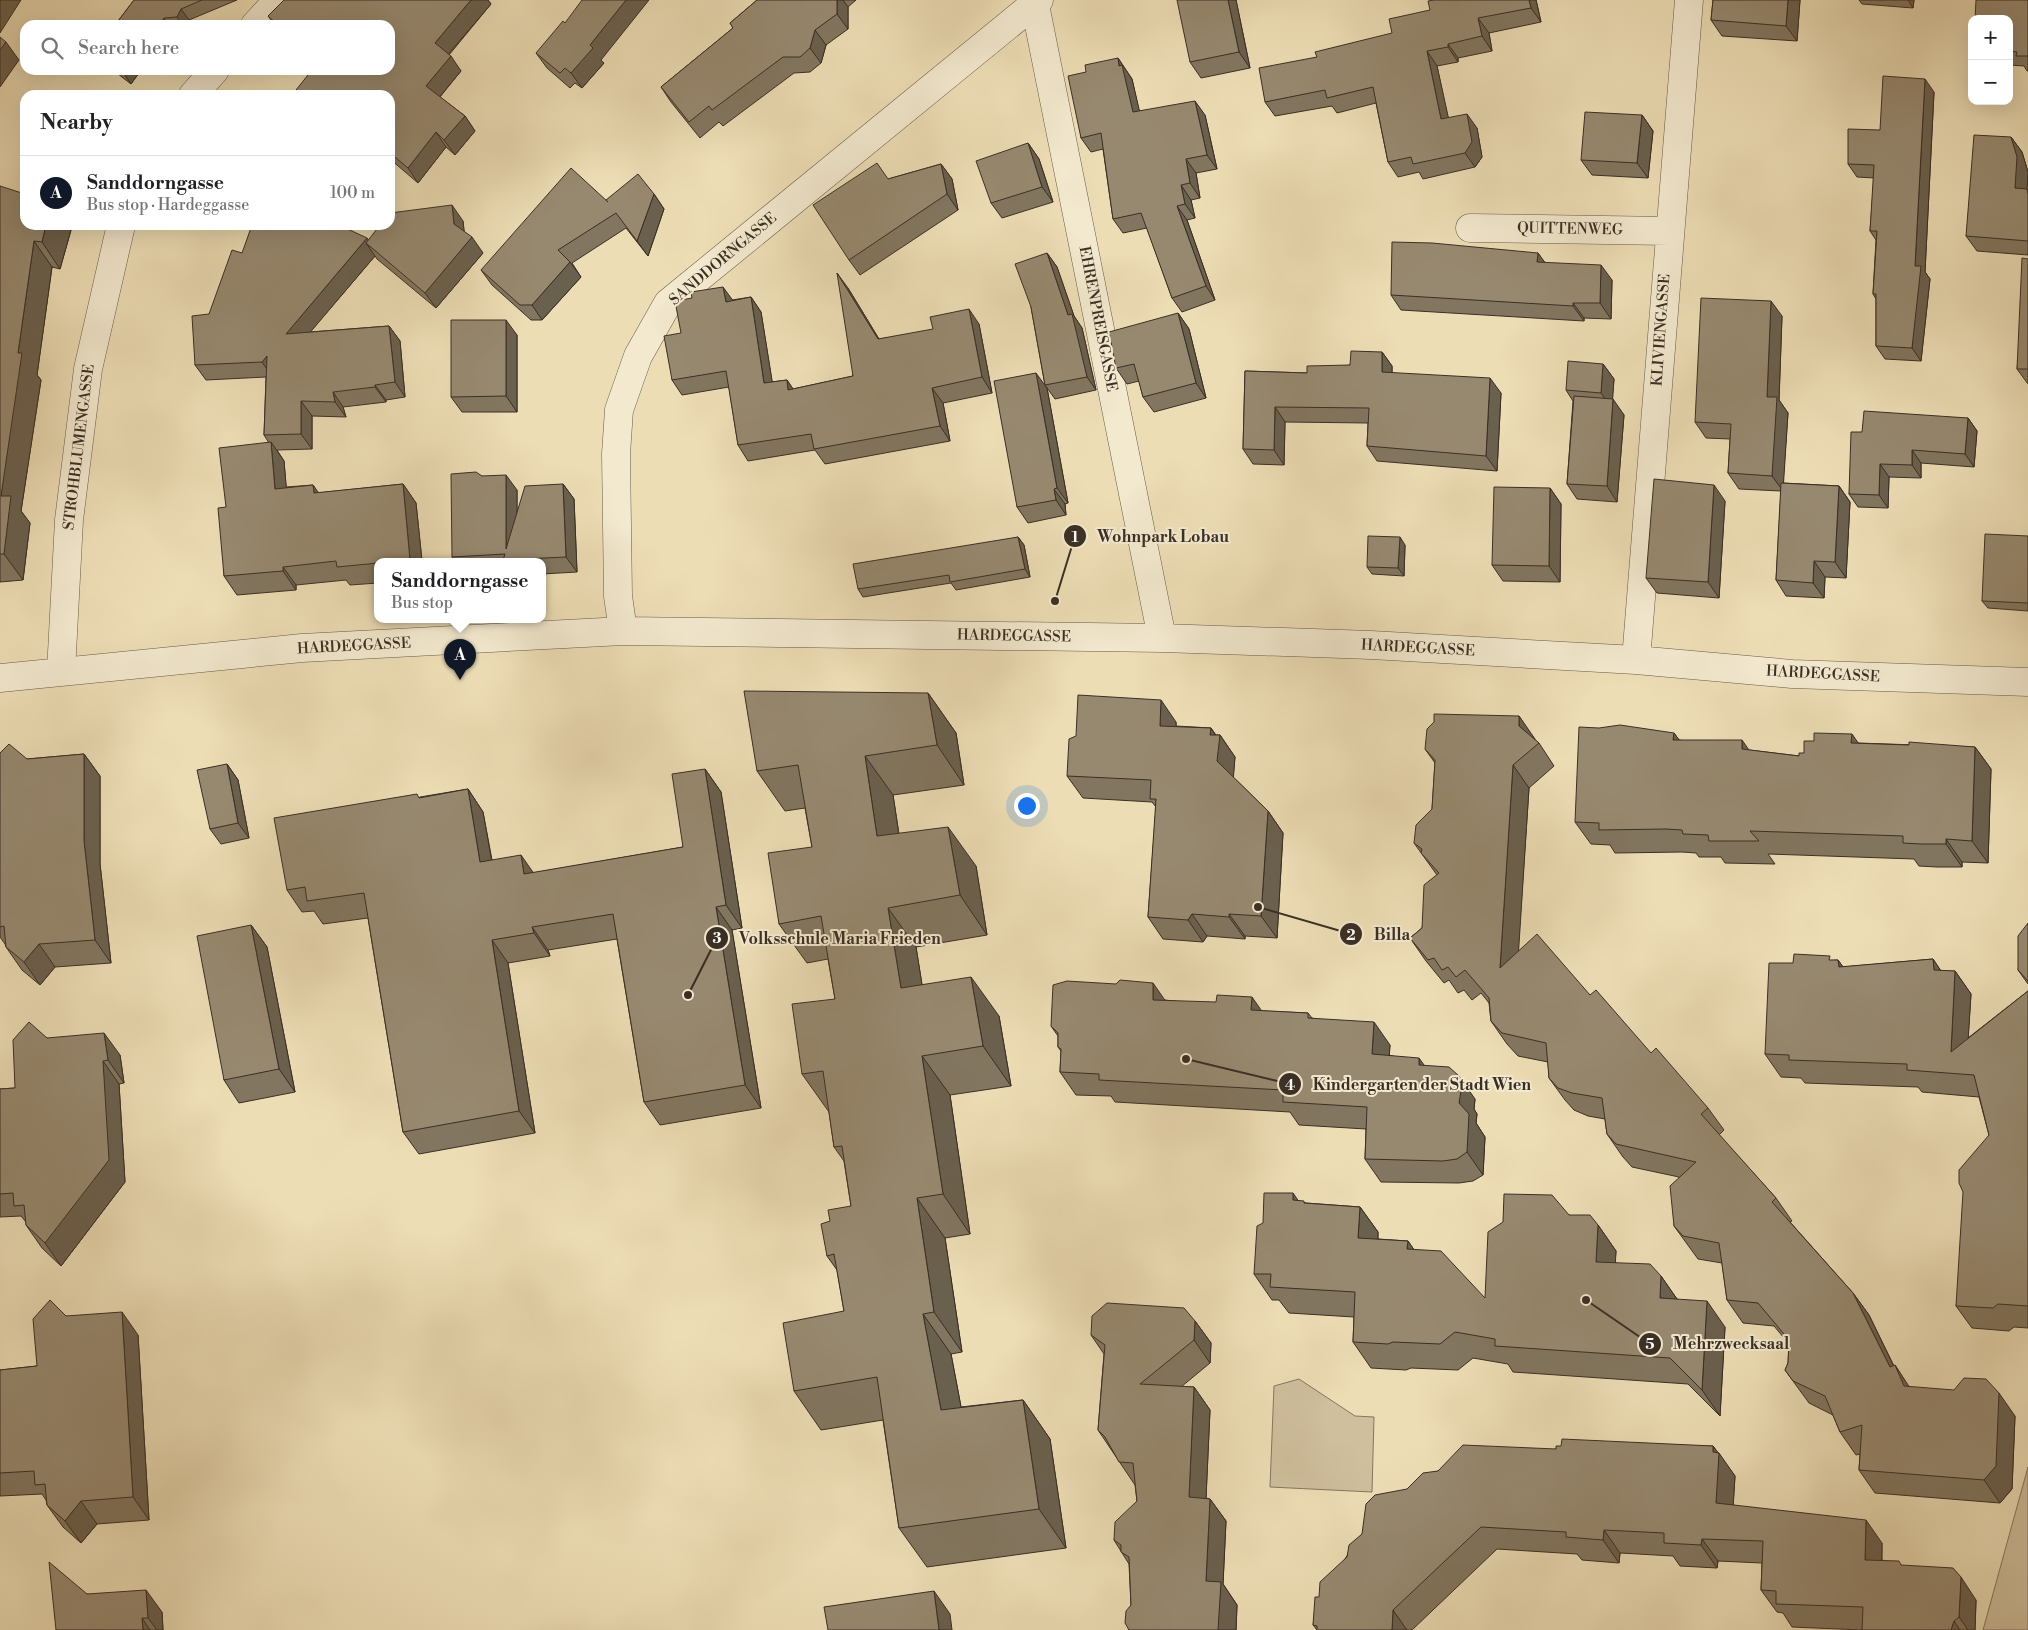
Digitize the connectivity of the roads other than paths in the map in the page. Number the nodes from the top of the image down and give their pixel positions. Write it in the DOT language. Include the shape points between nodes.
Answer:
graph roads {
  1 [pos="278,0"];
  2 [pos="1689,0"];
  3 [pos="1036,1"];
  4 [pos="260,20"];
  5 [pos="211,75"];
  6 [pos="197,90"];
  7 [pos="1470,228"];
  8 [pos="120,230"];
  9 [pos="1669,231"];
  10 [pos="623,631"];
  11 [pos="1162,638"];
  12 [pos="1636,660"];
  13 [pos="61,672"];
  14 [pos="0,678"];
  15 [pos="2028,682"];
  1 -- 4 [label="street"];
  2 -- 9 [label="street, KLIVIENGASSE"];
  3 -- 10 [label="street, SANDDORNGASSE" via="668,303 638,356 619,410 618,596"];
  3 -- 11 [label="street, EHRENPREISGASSE"];
  5 -- 6 [label="street"];
  7 -- 9 [label="street, QUITTENWEG"];
  8 -- 13 [label="street, STROHBLUMENGASSE" via="88,369 69,520"];
  9 -- 12 [label="street, KLIVIENGASSE"];
  10 -- 11 [label="street, HARDEGGASSE"];
  10 -- 13 [label="street, HARDEGGASSE" via="302,648"];
  11 -- 12 [label="street, HARDEGGASSE" via="1371,645"];
  12 -- 15 [label="street, HARDEGGASSE" via="1792,674"];
  13 -- 14 [label="street, HARDEGGASSE"];
}
